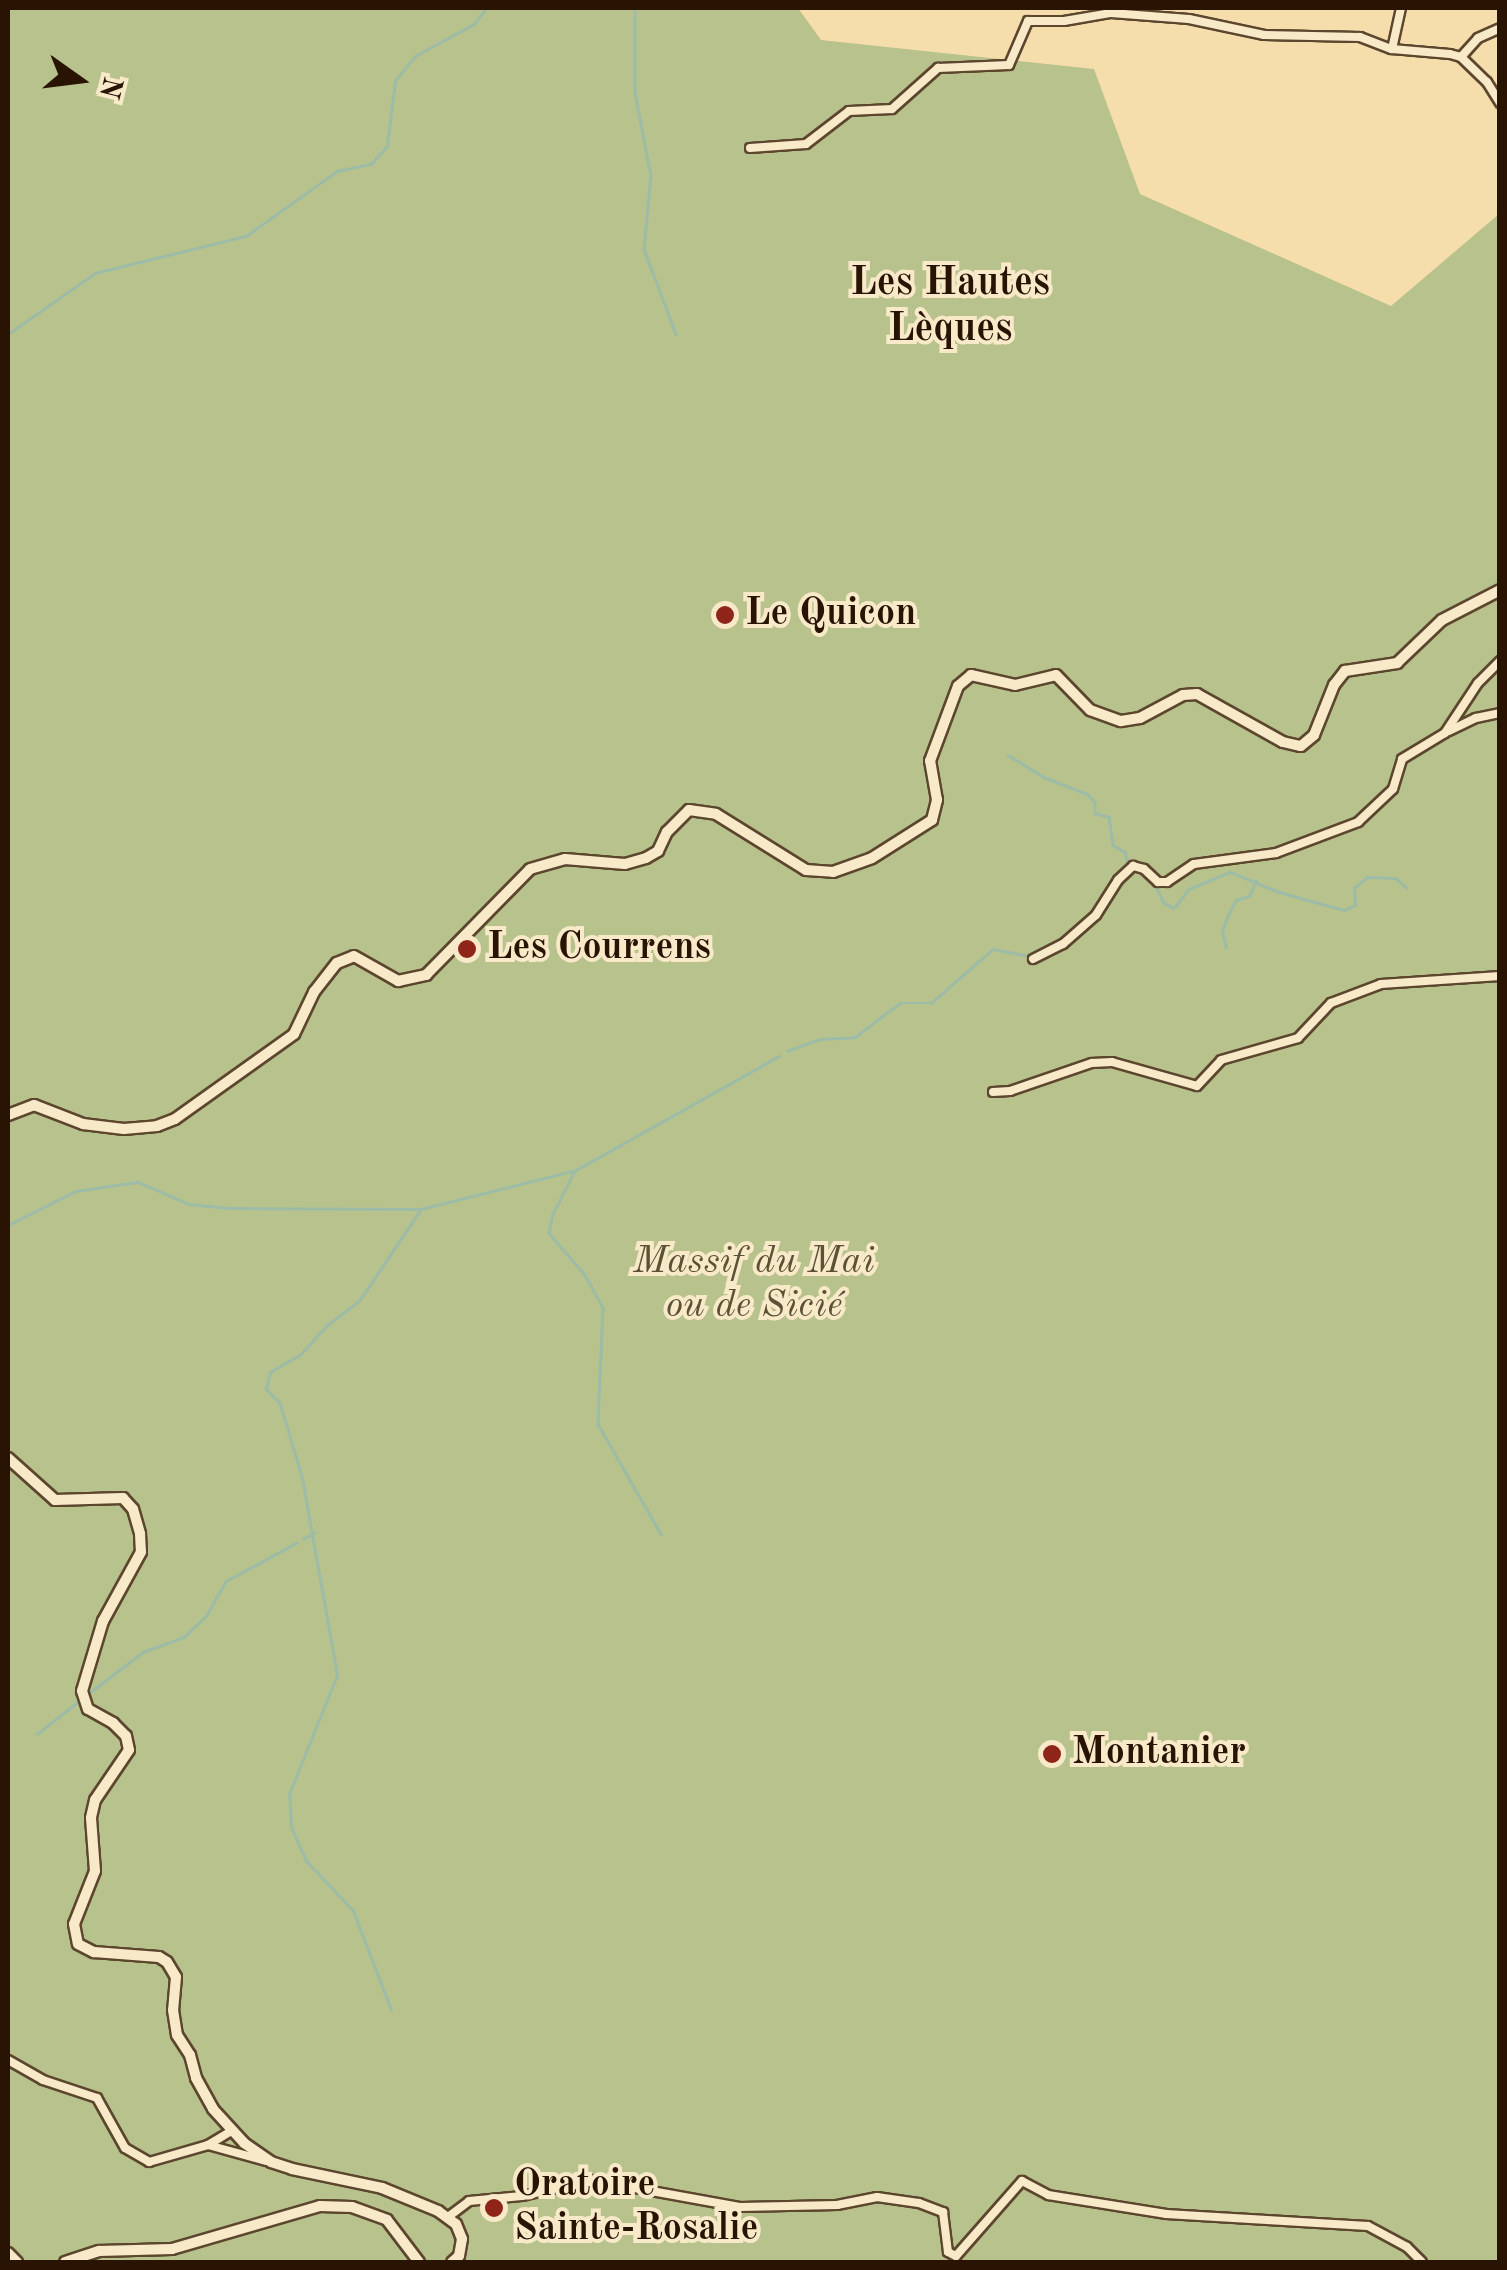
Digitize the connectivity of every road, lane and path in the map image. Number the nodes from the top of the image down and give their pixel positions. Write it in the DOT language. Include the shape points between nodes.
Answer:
graph roads {
  1 [pos="1092,8"];
  2 [pos="1400,8"];
  3 [pos="1100,14"];
  4 [pos="1500,28"];
  5 [pos="1392,49"];
  6 [pos="1461,57"];
  7 [pos="1500,104"];
  8 [pos="750,148"];
  9 [pos="1500,590"];
  10 [pos="1500,661"];
  11 [pos="1500,714"];
  12 [pos="1445,733"];
  13 [pos="1034,959"];
  14 [pos="1500,976"];
  15 [pos="993,1092"];
  16 [pos="8,1115"];
  17 [pos="8,1458"];
  18 [pos="8,2060"];
  19 [pos="231,2131"];
  20 [pos="208,2145"];
  21 [pos="271,2162"];
  22 [pos="448,2217"];
  23 [pos="8,2253"];
  24 [pos="17,2262"];
  25 [pos="65,2262"];
  26 [pos="420,2262"];
  27 [pos="452,2262"];
  28 [pos="1422,2262"];
  1 -- 3 [label="street"];
  2 -- 5 [label="street"];
  3 -- 5 [label="street" via="1189,19 1264,35 1360,38"];
  3 -- 8 [label="street" via="1028,20 1009,64 938,68 892,109 849,111 806,144"];
  4 -- 6 [label="street" via="1478,38"];
  5 -- 6 [label="street"];
  6 -- 7 [label="street"];
  9 -- 16 [label="street" via="1442,620 1397,663 1345,672 1314,735 1301,746 1197,694 1121,720 1090,710 1056,676 1015,685 971,674 961,680 932,755 932,820 872,858 834,872 806,870 716,814 689,810 646,858 625,864 566,859 530,869 426,976 398,982 354,956 337,963 294,1034 175,1119 124,1129 83,1124 34,1106"];
  10 -- 12 [label="street"];
  11 -- 12 [label="street"];
  12 -- 13 [label="street" via="1402,759 1393,789 1358,822 1276,853 1194,864 1167,882 1133,866 1096,916"];
  14 -- 15 [label="street" via="1381,984 1331,1003 1298,1038 1221,1060 1198,1086 1112,1062"];
  17 -- 19 [label="street" via="55,1500 123,1498 133,1509 141,1552 104,1622 82,1691 88,1710 126,1736 129,1750 95,1800 95,1871 74,1924 78,1944 94,1952 158,1957 172,1969 177,2036 205,2096"];
  18 -- 20 [label="street" via="98,2098 125,2148 139,2159"];
  19 -- 20 [label="street"];
  19 -- 21 [label="street"];
  20 -- 21 [label="street"];
  21 -- 22 [label="street" via="382,2188"];
  22 -- 27 [label="street" via="462,2239"];
  22 -- 28 [label="street" via="469,2201 592,2180 740,2207 837,2205 877,2197 943,2212 948,2252 956,2256 1022,2181 1048,2195 1166,2214 1368,2226"];
  23 -- 24 [label="street"];
  25 -- 26 [label="street" via="99,2251 162,2251 298,2210 352,2207 387,2220"];
}
